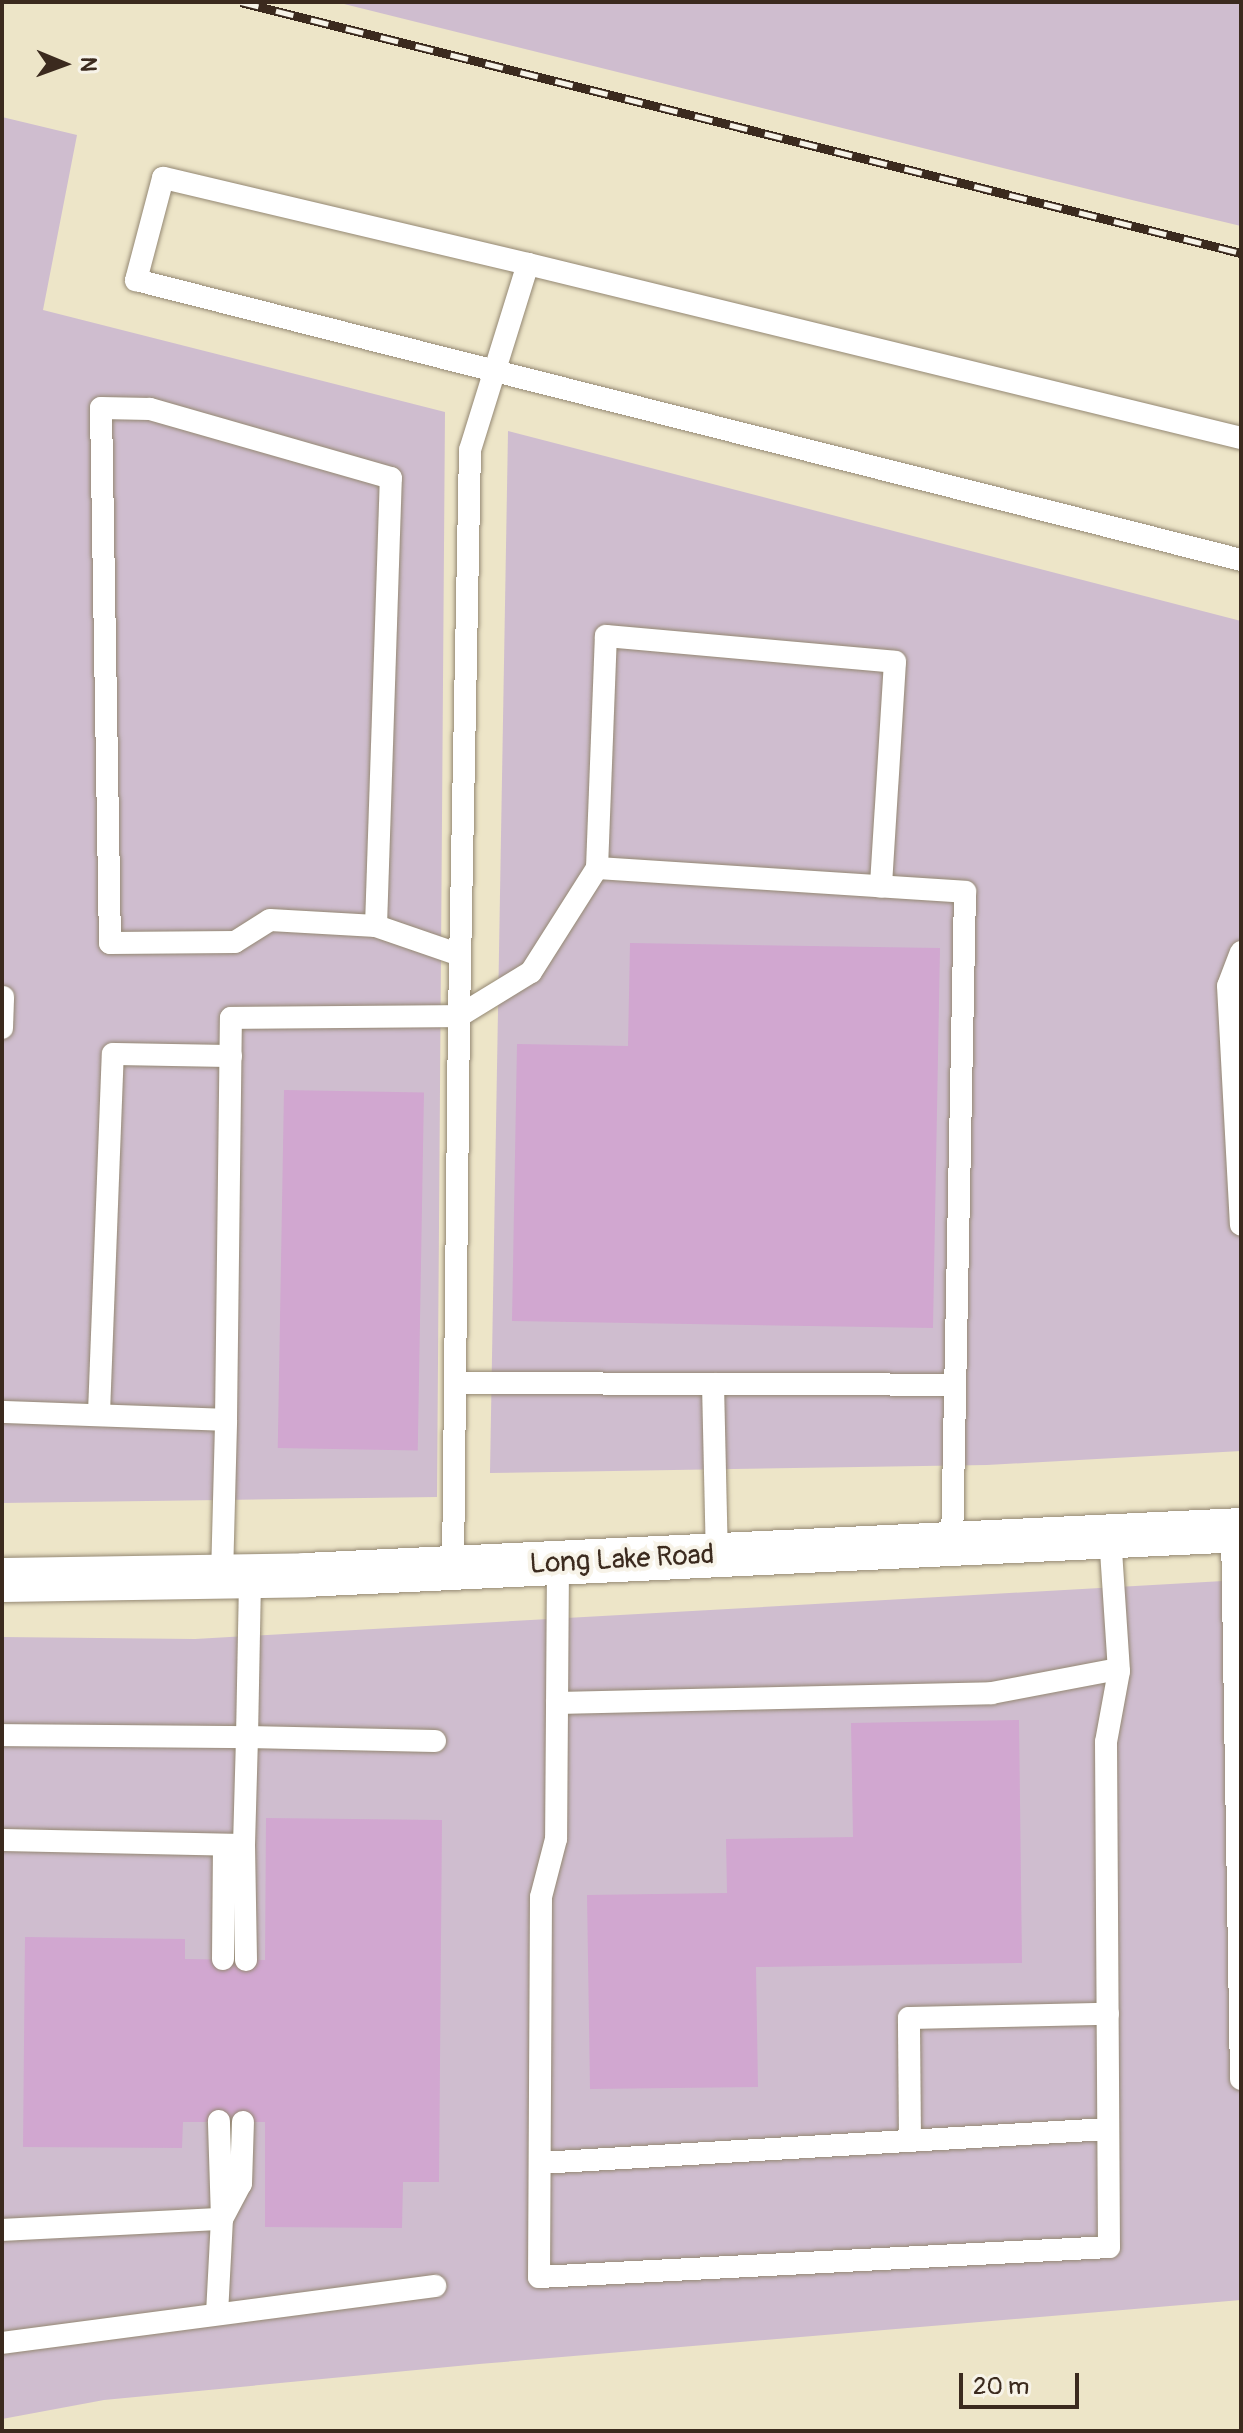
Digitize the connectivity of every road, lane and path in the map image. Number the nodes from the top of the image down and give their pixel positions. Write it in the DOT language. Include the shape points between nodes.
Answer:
graph roads {
  1 [pos="528,264"];
  2 [pos="492,370"];
  3 [pos="1241,438"];
  4 [pos="1241,560"];
  5 [pos="597,868"];
  6 [pos="881,887"];
  7 [pos="376,926"];
  8 [pos="1241,952"];
  9 [pos="460,955"];
  10 [pos="3,997"];
  11 [pos="459,1016"];
  12 [pos="2,1028"];
  13 [pos="231,1056"];
  14 [pos="1241,1225"];
  15 [pos="457,1383"];
  16 [pos="713,1384"];
  17 [pos="955,1385"];
  18 [pos="2,1412"];
  19 [pos="99,1413"];
  20 [pos="226,1420"];
  21 [pos="1237,1530"];
  22 [pos="1110,1536"];
  23 [pos="952,1544"];
  24 [pos="717,1556"];
  25 [pos="558,1564"];
  26 [pos="453,1569"];
  27 [pos="236,1577"];
  28 [pos="2,1580"];
  29 [pos="1239,1659"];
  30 [pos="1118,1669"];
  31 [pos="557,1703"];
  32 [pos="2,1735"];
  33 [pos="247,1737"];
  34 [pos="435,1741"];
  35 [pos="2,1840"];
  36 [pos="234,1845"];
  37 [pos="223,1959"];
  38 [pos="246,1960"];
  39 [pos="1108,2014"];
  40 [pos="1241,2079"];
  41 [pos="219,2121"];
  42 [pos="243,2122"];
  43 [pos="1108,2129"];
  44 [pos="910,2141"];
  45 [pos="540,2163"];
  46 [pos="222,2219"];
  47 [pos="2,2230"];
  48 [pos="435,2286"];
  49 [pos="217,2314"];
  50 [pos="2,2343"];
  1 -- 2 [label="lane"];
  1 -- 2 [label="lane" via="163,178 136,280"];
  1 -- 3 [label="lane"];
  2 -- 4 [label="lane"];
  2 -- 9 [label="lane" via="470,450"];
  5 -- 6 [label="lane"];
  5 -- 6 [label="lane" via="606,636 895,662"];
  5 -- 11 [label="lane" via="531,972"];
  6 -- 17 [label="lane" via="965,892"];
  7 -- 7 [label="lane" via="270,920 235,942 110,943 101,408 150,409 391,478"];
  7 -- 9 [label="lane"];
  8 -- 14 [label="lane" via="1228,986"];
  9 -- 11 [label="lane"];
  10 -- 12 [label="lane"];
  11 -- 13 [label="lane" via="231,1018"];
  11 -- 15 [label="lane"];
  13 -- 19 [label="lane" via="113,1054"];
  13 -- 20 [label="lane"];
  15 -- 16 [label="lane"];
  15 -- 26 [label="lane"];
  16 -- 17 [label="lane"];
  16 -- 24 [label="lane"];
  17 -- 23 [label="lane"];
  18 -- 19 [label="lane"];
  19 -- 20 [label="lane"];
  20 -- 27 [label="lane"];
  21 -- 22 [label="street, Long Lake Road"];
  21 -- 29 [label="lane"];
  22 -- 23 [label="street, Long Lake Road"];
  22 -- 30 [label="lane"];
  23 -- 24 [label="street, Long Lake Road"];
  24 -- 25 [label="street, Long Lake Road"];
  25 -- 26 [label="street, Long Lake Road"];
  25 -- 31 [label="lane"];
  26 -- 27 [label="street, Long Lake Road"];
  27 -- 28 [label="street, Long Lake Road"];
  27 -- 33 [label="lane"];
  29 -- 40 [label="lane"];
  30 -- 31 [label="lane" via="992,1693"];
  30 -- 39 [label="lane" via="1106,1742"];
  31 -- 45 [label="lane" via="556,1839 541,1897"];
  32 -- 33 [label="lane"];
  33 -- 34 [label="lane"];
  33 -- 36 [label="lane"];
  35 -- 36 [label="lane"];
  36 -- 37 [label="lane"];
  36 -- 38 [label="lane"];
  39 -- 43 [label="lane"];
  39 -- 44 [label="lane" via="909,2018"];
  41 -- 46 [label="lane"];
  42 -- 46 [label="lane" via="241,2184"];
  43 -- 44 [label="lane"];
  43 -- 45 [label="lane" via="1109,2247 539,2277"];
  44 -- 45 [label="lane"];
  46 -- 47 [label="lane"];
  46 -- 49 [label="lane"];
  48 -- 49 [label="lane"];
  49 -- 50 [label="lane"];
}
